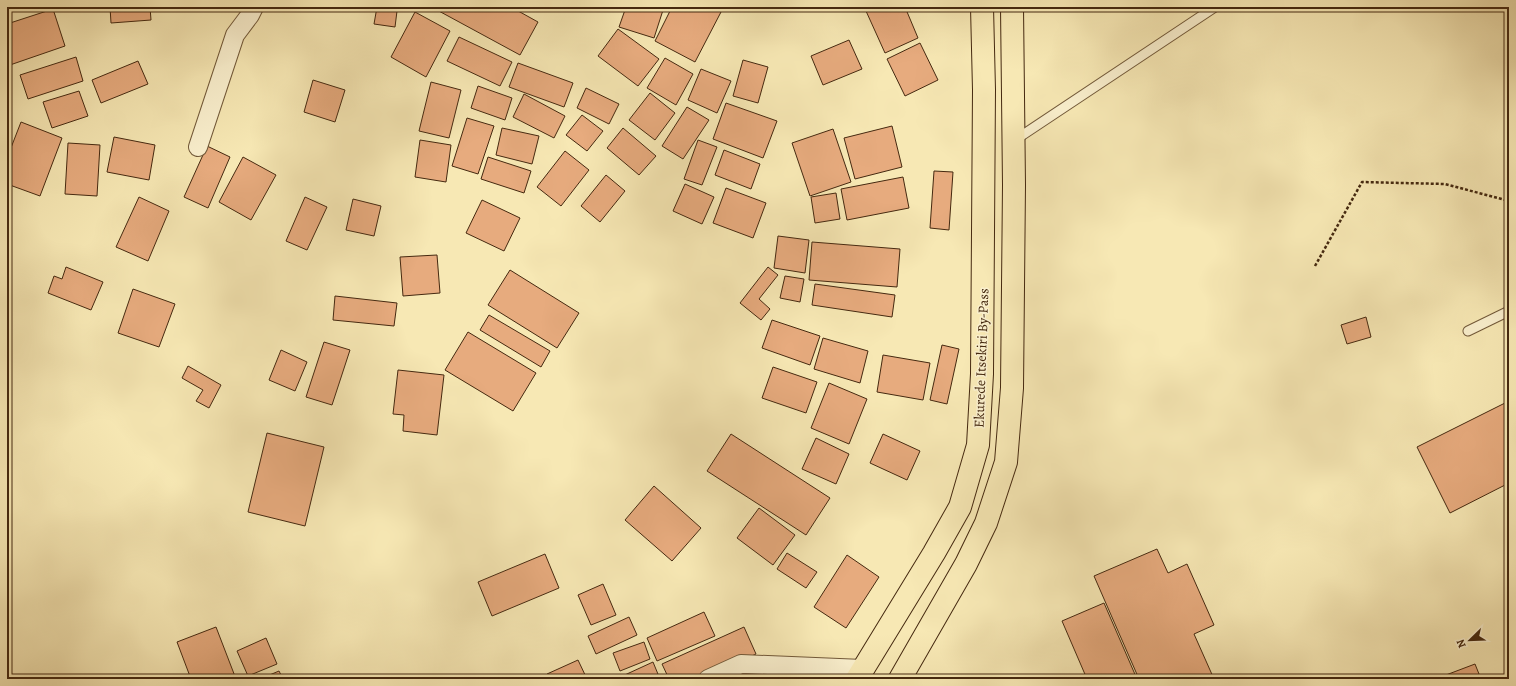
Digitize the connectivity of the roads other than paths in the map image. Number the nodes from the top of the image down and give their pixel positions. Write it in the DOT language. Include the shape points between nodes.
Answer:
graph roads {
  1 [pos="254,7"];
  2 [pos="982,7"];
  3 [pos="1012,7"];
  4 [pos="1215,7"];
  5 [pos="1014,141"];
  6 [pos="198,147"];
  7 [pos="1509,311"];
  8 [pos="1468,331"];
  9 [pos="860,674"];
  10 [pos="708,679"];
  11 [pos="900,679"];
  1 -- 6 [label="street" via="235,36"];
  2 -- 9 [label="main road, Ekurede Itsekiri By-Pass" via="982,366 978,445 960,507"];
  3 -- 5 [label="main road"];
  4 -- 5 [label="lane"];
  5 -- 11 [label="main road" via="1012,388 1006,462 986,523 955,584"];
  7 -- 8 [label="lane"];
  9 -- 10 [label="street" via="741,664"];
}
